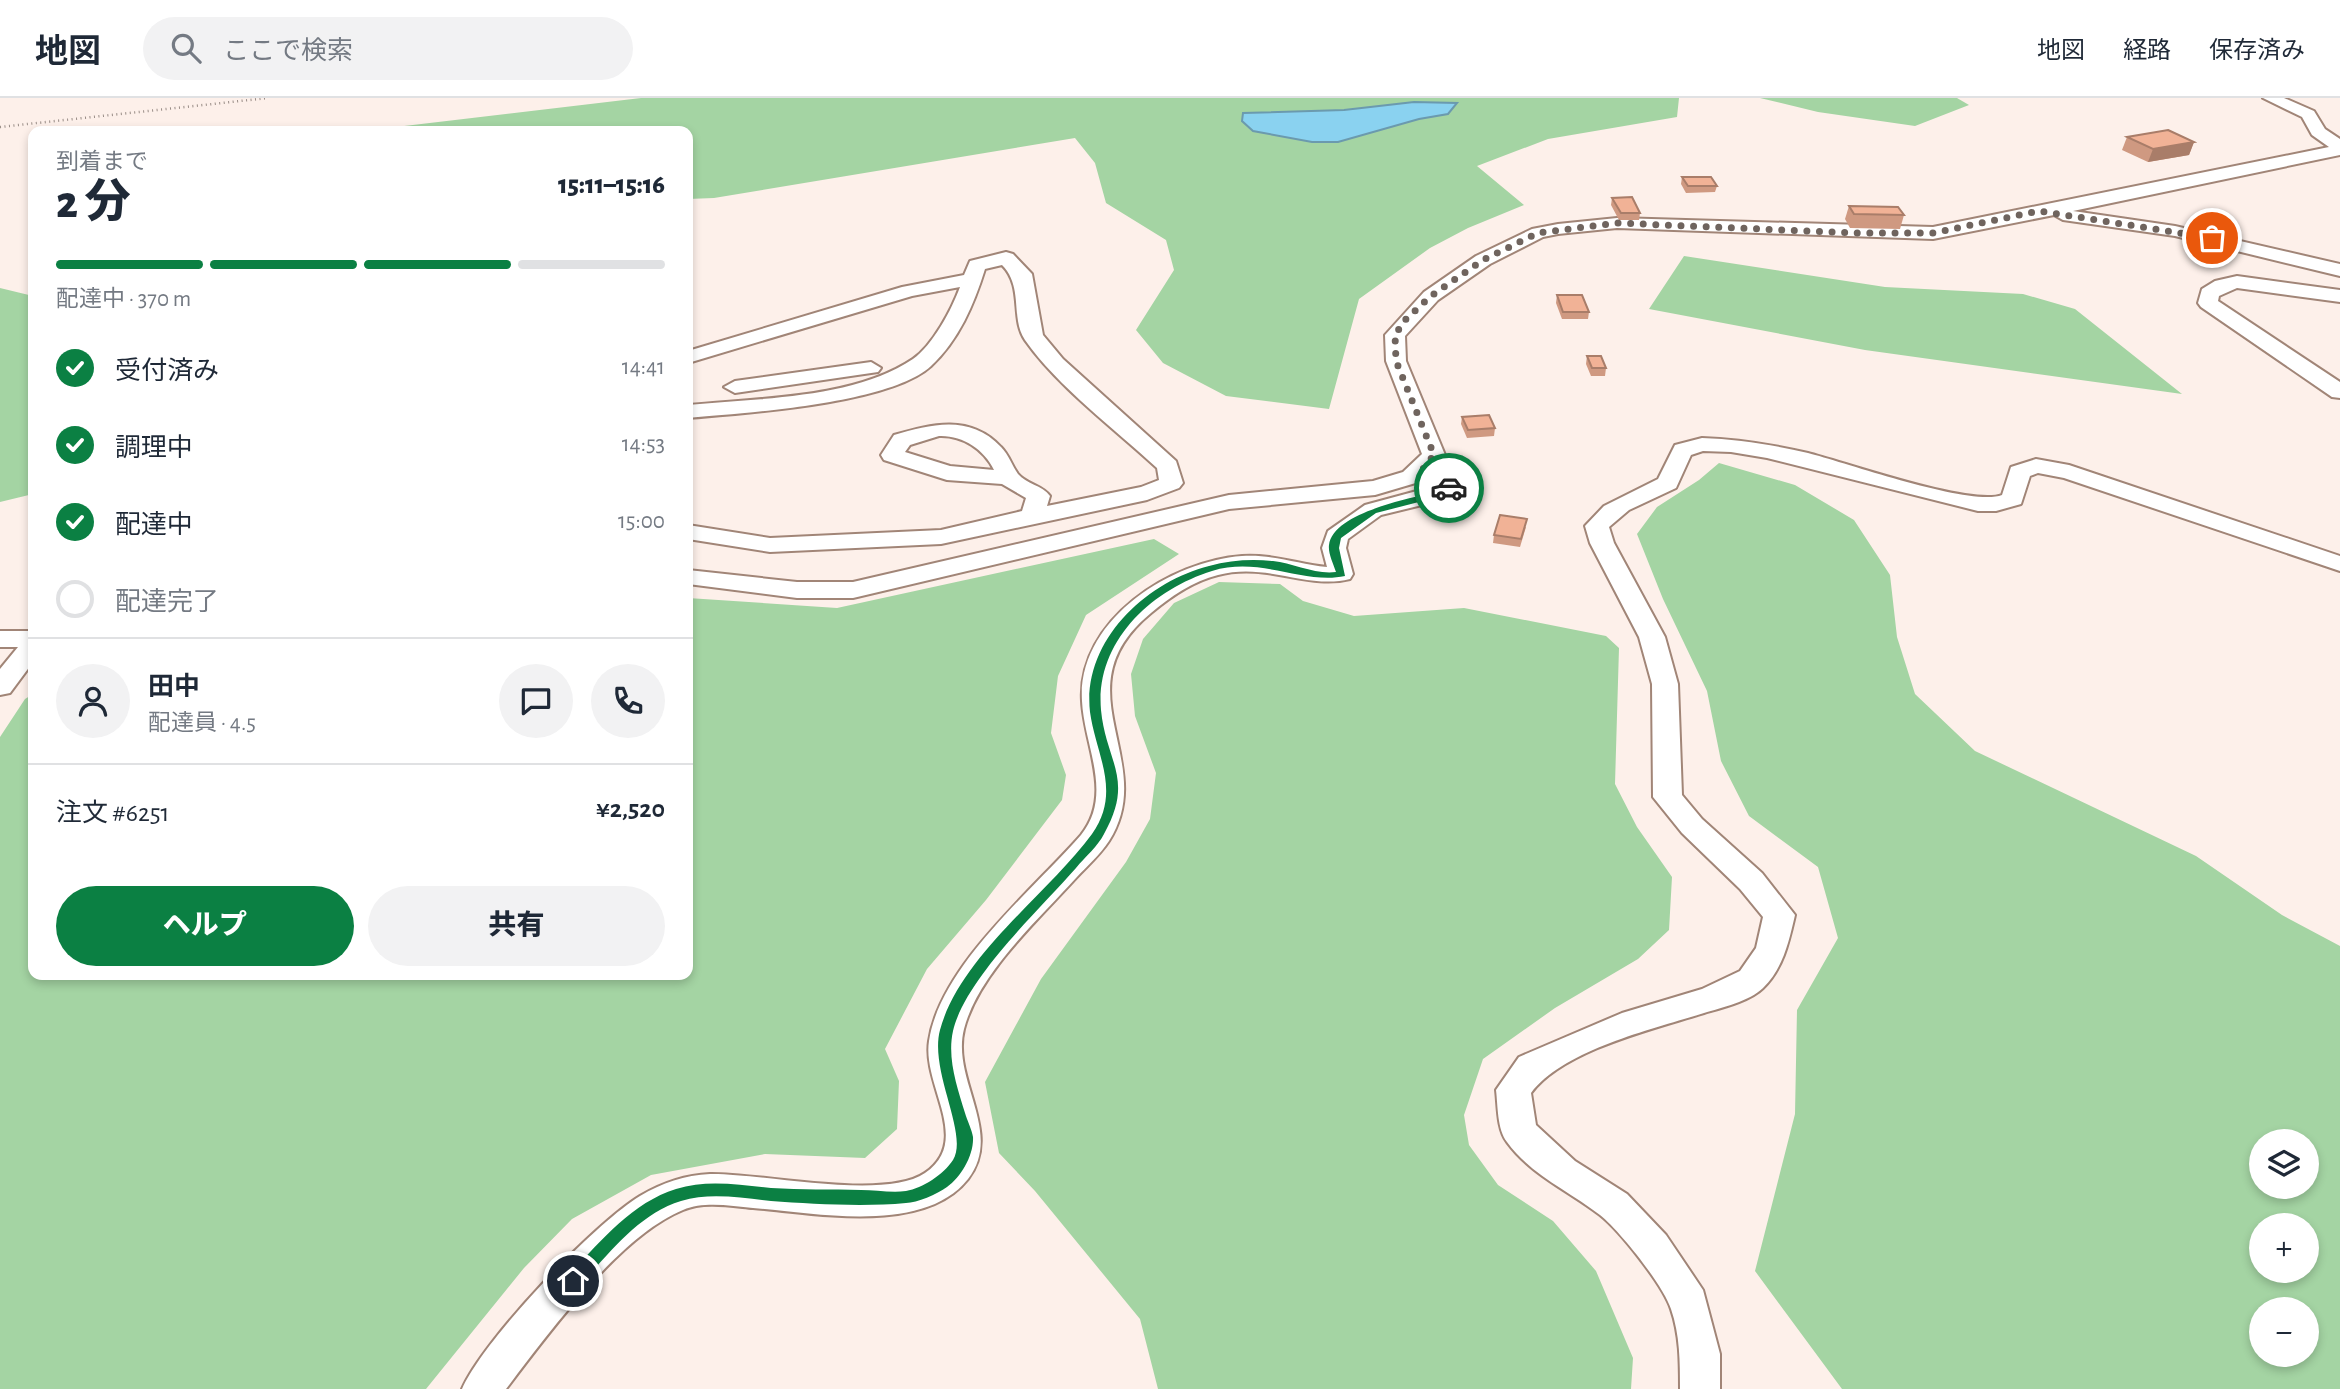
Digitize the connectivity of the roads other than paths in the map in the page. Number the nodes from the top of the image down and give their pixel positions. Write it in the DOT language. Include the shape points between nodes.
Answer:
graph roads {
  1 [pos="2272,98"];
  2 [pos="2340,148"];
  3 [pos="2039,211"];
  4 [pos="2340,270"];
  5 [pos="972,279"];
  6 [pos="2340,296"];
  7 [pos="938,341"];
  8 [pos="693,356"];
  9 [pos="693,392"];
  10 [pos="2340,392"];
  11 [pos="693,411"];
  12 [pos="1423,469"];
  13 [pos="1009,478"];
  14 [pos="1032,516"];
  15 [pos="693,533"];
  16 [pos="2340,564"];
  17 [pos="693,578"];
  18 [pos="0,639"];
  19 [pos="28,639"];
  20 [pos="28,651"];
  21 [pos="0,687"];
  22 [pos="482,1389"];
  23 [pos="1700,1389"];
  1 -- 2 [label="street" via="2308,114 2318,132"];
  2 -- 3 [label="street"];
  3 -- 4 [label="street" via="2175,231"];
  3 -- 12 [label="street" via="1933,233 1617,223 1538,233 1483,260 1431,296 1395,335 1396,361 1434,455"];
  5 -- 7 [label="street" via="961,312"];
  5 -- 8 [label="street" via="909,291"];
  5 -- 14 [label="street" via="977,265 1006,258 1022,274 1033,336 1168,466 1171,483 1147,493"];
  6 -- 10 [label="street" via="2237,282 2209,293 2208,303"];
  7 -- 9 [label="street" via="882,366"];
  7 -- 11 [label="street" via="922,362 883,383 817,397"];
  12 -- 17 [label="street" via="1375,488 1229,502 853,590 797,590"];
  12 -- 22 [label="street" via="1444,473 1451,487 1373,510 1336,536 1334,548 1341,574 1329,576 1273,564 1210,568 1173,583 1131,615 1111,639 1098,668 1096,711 1112,769 1113,802 1098,834 969,981 946,1031 946,1076 966,1138 961,1161 943,1182 909,1197 776,1195 720,1189 678,1195 628,1223"];
  13 -- 14 [label="street" via="1038,496"];
  14 -- 15 [label="street" via="941,537 770,545"];
  16 -- 23 [label="street" via="2069,472 2036,466 2019,472 2014,499 2002,505 1971,503 1777,452 1719,444 1690,446 1680,452 1668,483 1606,514 1597,526 1602,543 1652,637 1665,684 1668,797 1779,915 1771,951 1751,980 1576,1045 1531,1067 1513,1090 1519,1132 1562,1172 1614,1205 1653,1247 1689,1302 1700,1354"];
  18 -- 19 [label="street"];
  20 -- 21 [label="street"];
}
